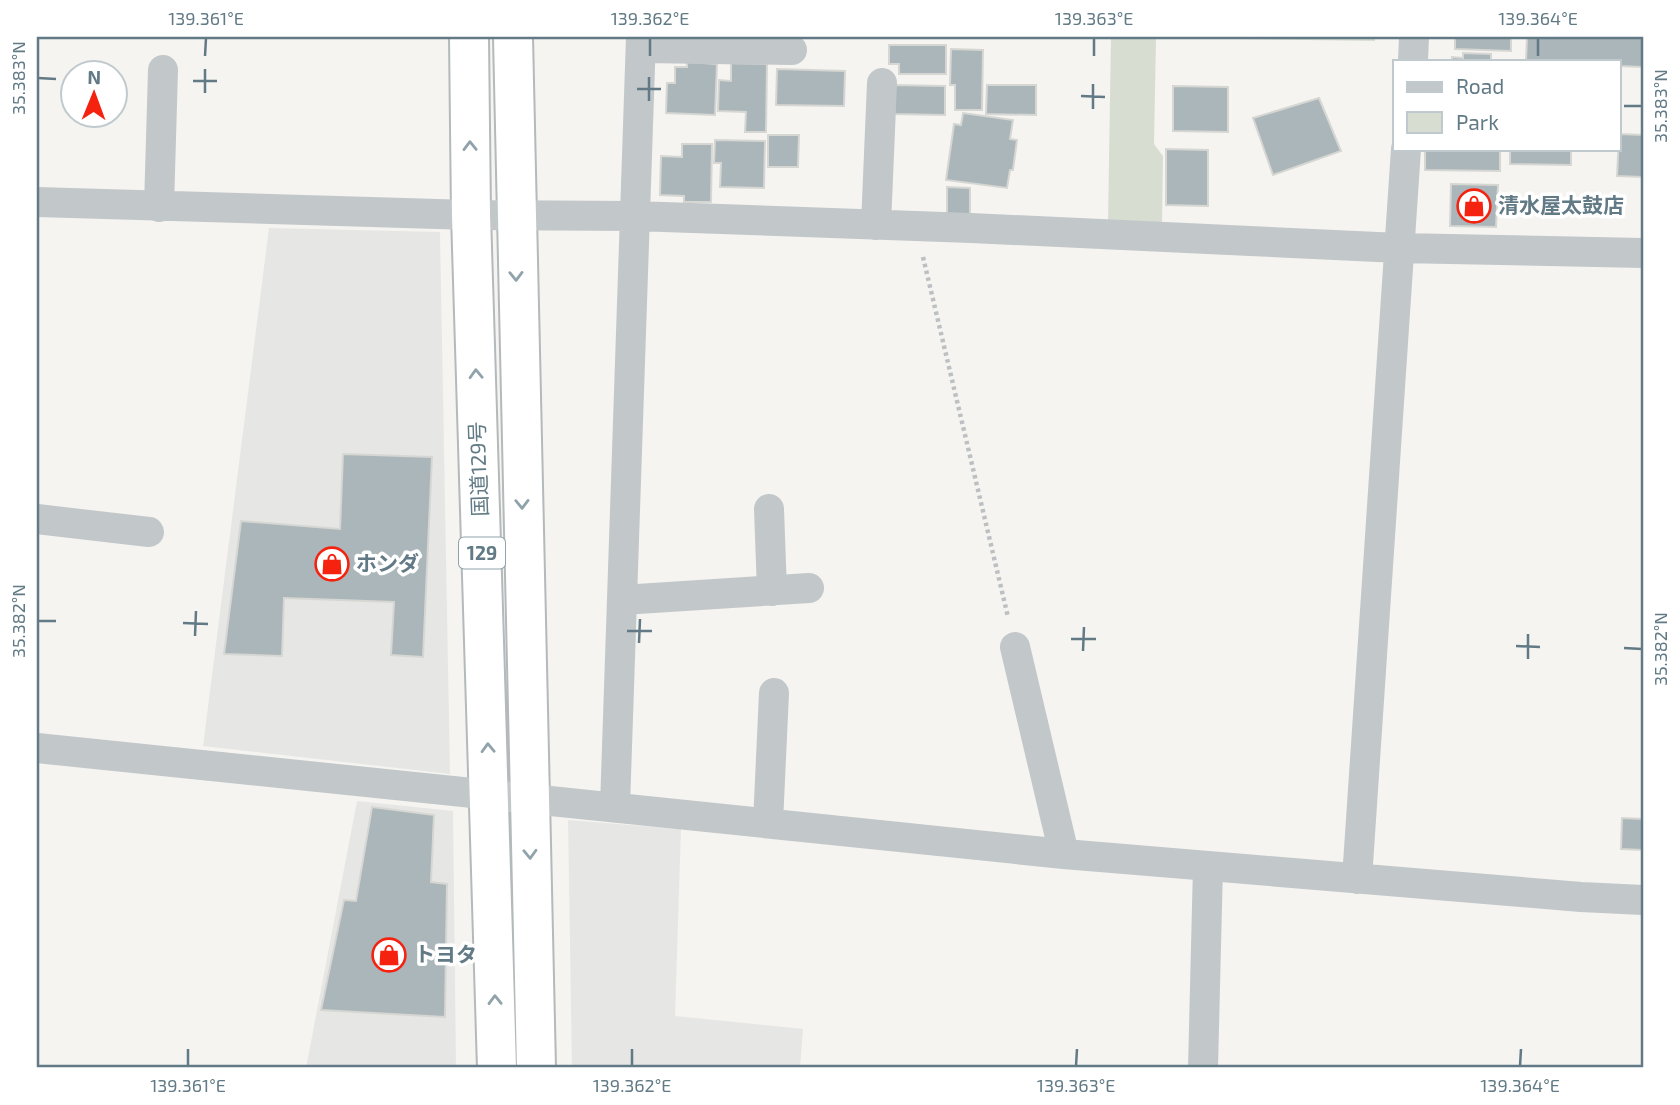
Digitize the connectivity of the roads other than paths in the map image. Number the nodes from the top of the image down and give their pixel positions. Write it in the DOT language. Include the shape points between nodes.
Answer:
graph roads {
  1 [pos="469,37"];
  2 [pos="513,37"];
  3 [pos="1415,37"];
  4 [pos="641,42"];
  5 [pos="792,50"];
  6 [pos="1413,60"];
  7 [pos="163,70"];
  8 [pos="882,83"];
  9 [pos="1406,150"];
  10 [pos="37,202"];
  11 [pos="159,207"];
  12 [pos="471,215"];
  13 [pos="515,216"];
  14 [pos="635,216"];
  15 [pos="876,225"];
  16 [pos="1399,248"];
  17 [pos="1643,253"];
  18 [pos="769,509"];
  19 [pos="37,519"];
  20 [pos="149,532"];
  21 [pos="809,588"];
  22 [pos="772,591"];
  23 [pos="622,600"];
  24 [pos="1015,647"];
  25 [pos="774,693"];
  26 [pos="37,748"];
  27 [pos="490,794"];
  28 [pos="528,798"];
  29 [pos="615,806"];
  30 [pos="768,823"];
  31 [pos="1064,854"];
  32 [pos="1208,866"];
  33 [pos="1357,878"];
  34 [pos="1643,900"];
  35 [pos="497,1068"];
  36 [pos="536,1068"];
  37 [pos="1203,1068"];
  12 -- 1 [label="highway, 国道129号 / 129, one-way"];
  2 -- 13 [label="highway, 国道129号 / 129"];
  3 -- 6 [label="street"];
  4 -- 5 [label="street"];
  4 -- 14 [label="street"];
  7 -- 11 [label="street"];
  8 -- 15 [label="street"];
  9 -- 16 [label="street"];
  10 -- 11 [label="street"];
  11 -- 12 [label="street"];
  12 -- 13 [label="street"];
  27 -- 12 [label="highway, 国道129号 / 129, one-way"];
  13 -- 14 [label="street"];
  13 -- 28 [label="highway, 国道129号 / 129, one-way"];
  14 -- 15 [label="street"];
  14 -- 23 [label="street"];
  15 -- 16 [label="street"];
  16 -- 17 [label="street"];
  16 -- 33 [label="street"];
  18 -- 22 [label="street"];
  19 -- 20 [label="street"];
  21 -- 22 [label="street"];
  22 -- 23 [label="street"];
  23 -- 29 [label="street"];
  24 -- 31 [label="street"];
  25 -- 30 [label="street"];
  26 -- 27 [label="street"];
  27 -- 28 [label="street"];
  35 -- 27 [label="highway, 国道129号 / 129, one-way"];
  28 -- 29 [label="street"];
  28 -- 36 [label="highway, 国道129号 / 129, one-way"];
  29 -- 30 [label="street"];
  30 -- 31 [label="street"];
  31 -- 32 [label="street"];
  32 -- 33 [label="street"];
  32 -- 37 [label="street"];
  33 -- 34 [label="street"];
}
